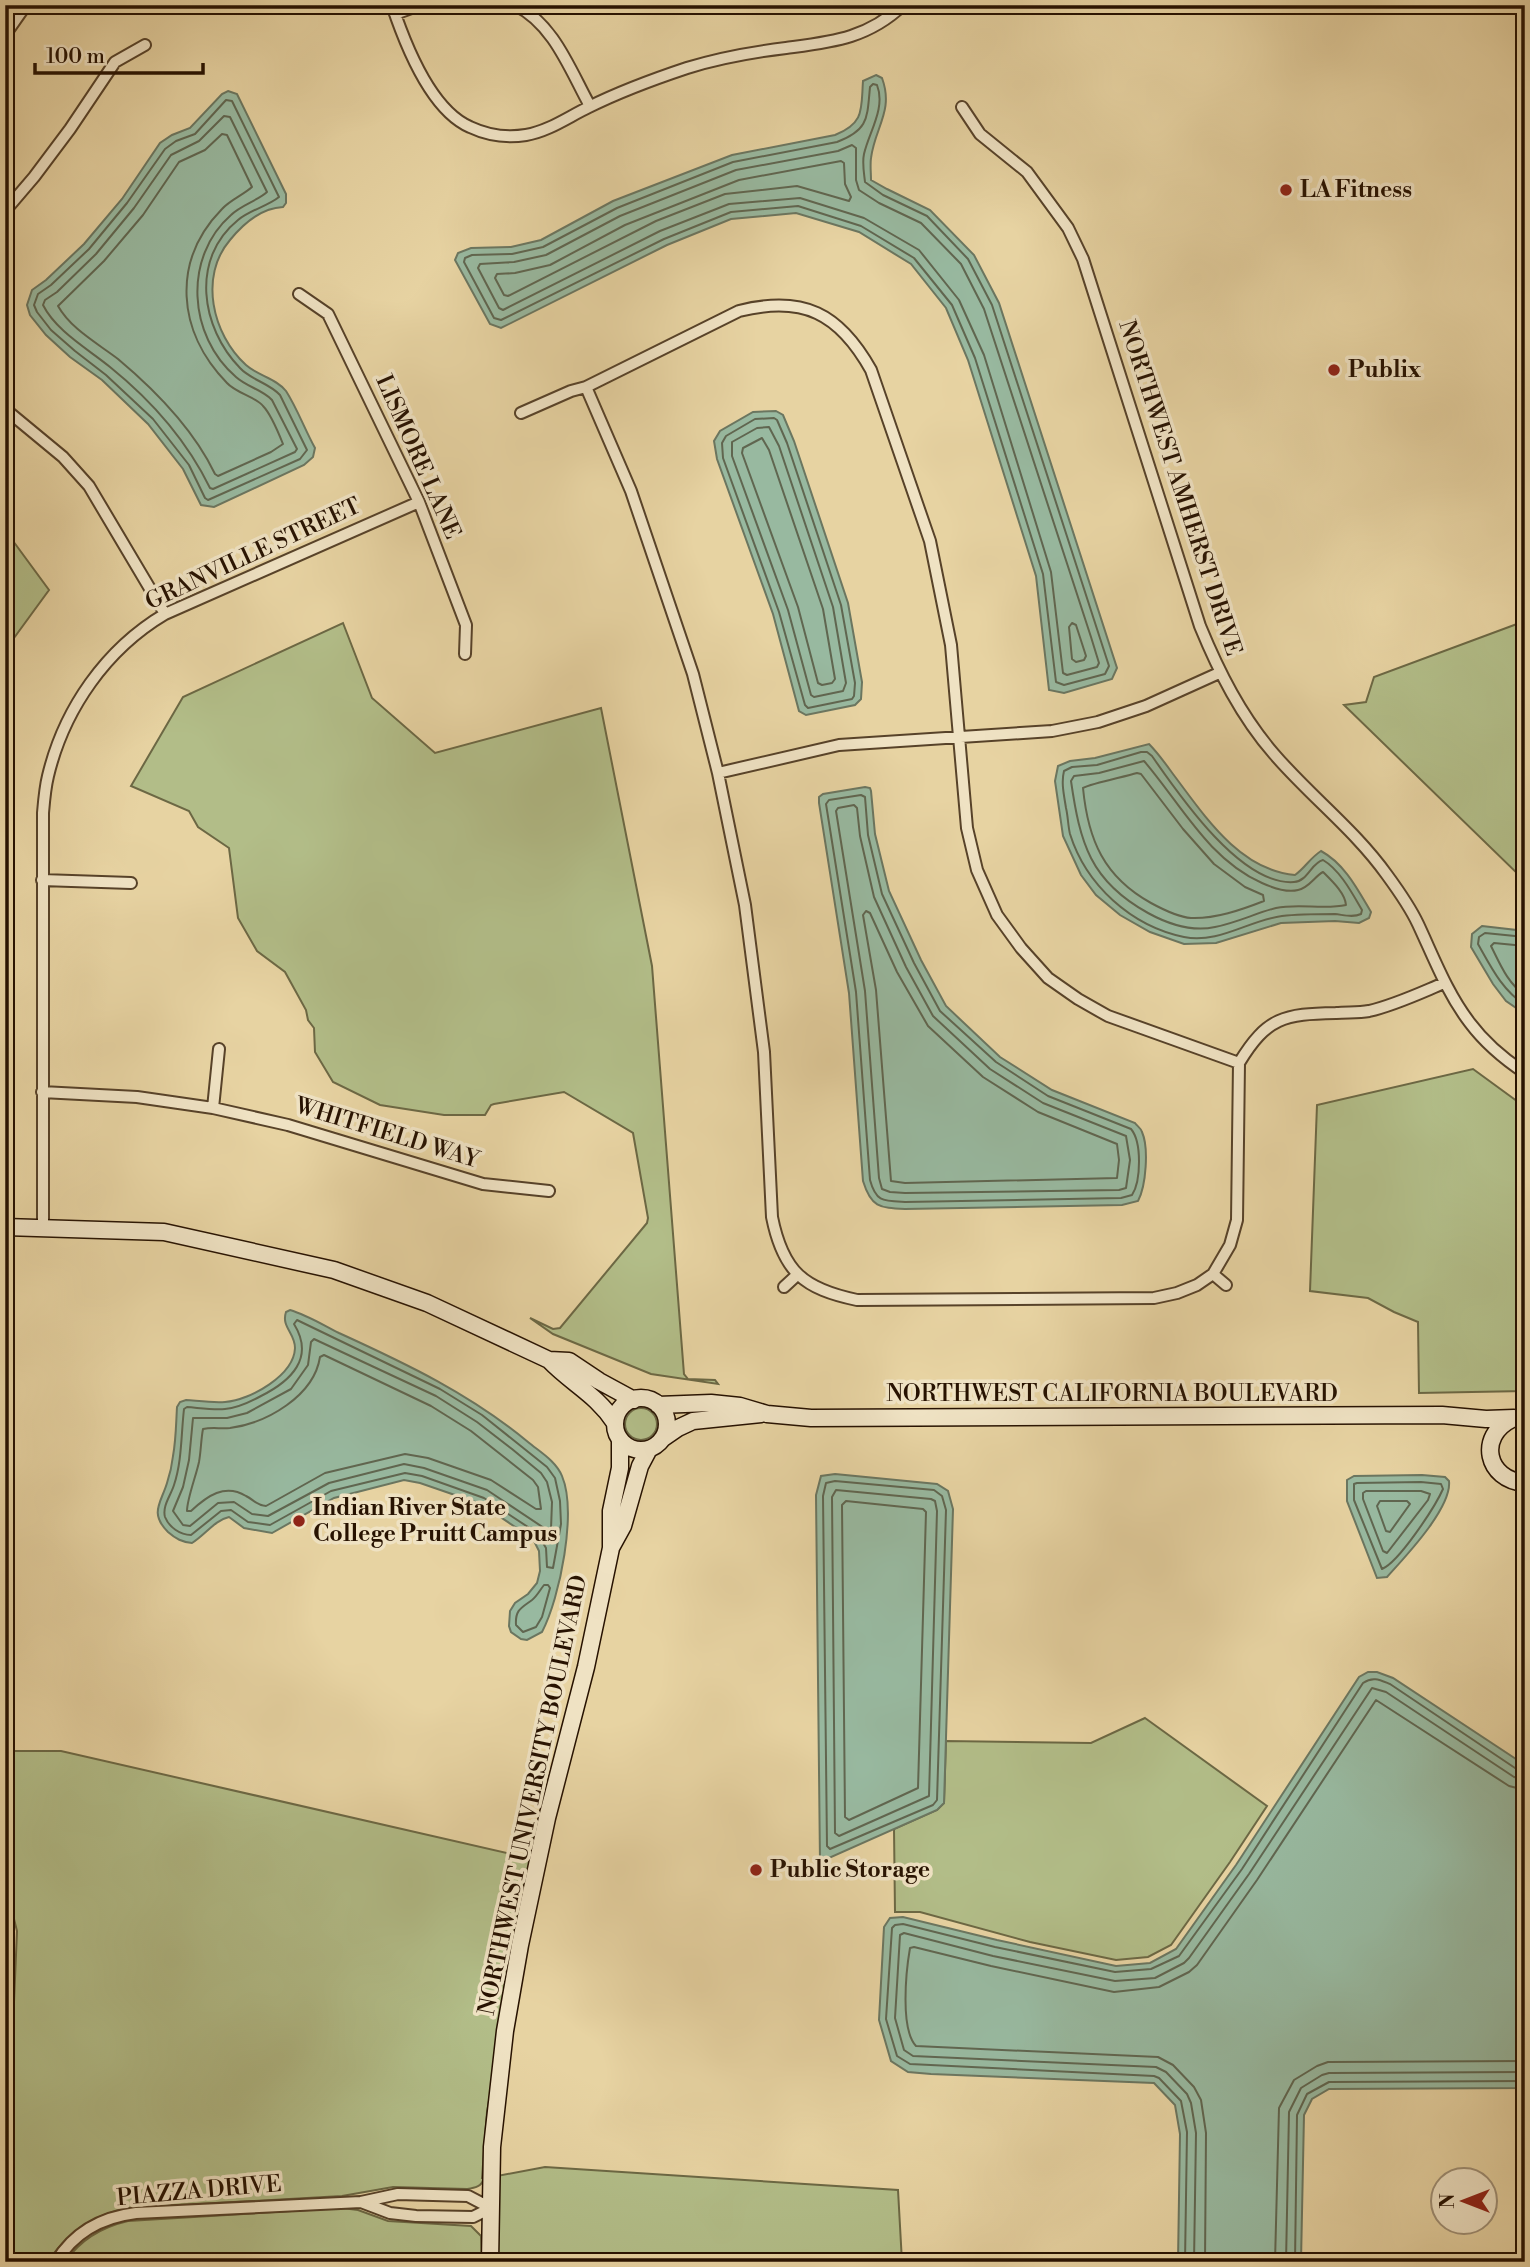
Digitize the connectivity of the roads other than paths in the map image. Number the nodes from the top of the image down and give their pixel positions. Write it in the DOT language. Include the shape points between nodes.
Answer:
graph roads {
  1 [pos="26,5"];
  2 [pos="420,5"];
  3 [pos="515,5"];
  4 [pos="902,5"];
  5 [pos="394,10"];
  6 [pos="5,36"];
  7 [pos="145,45"];
  8 [pos="590,106"];
  9 [pos="962,107"];
  10 [pos="5,211"];
  11 [pos="299,294"];
  12 [pos="586,387"];
  13 [pos="5,409"];
  14 [pos="521,413"];
  15 [pos="419,502"];
  16 [pos="165,614"];
  17 [pos="465,654"];
  18 [pos="1219,673"];
  19 [pos="960,738"];
  20 [pos="718,773"];
  21 [pos="42,880"];
  22 [pos="131,883"];
  23 [pos="1444,983"];
  24 [pos="219,1049"];
  25 [pos="1239,1063"];
  26 [pos="1525,1073"];
  27 [pos="42,1092"];
  28 [pos="213,1108"];
  29 [pos="550,1191"];
  30 [pos="5,1227"];
  31 [pos="43,1227"];
  32 [pos="1213,1274"];
  33 [pos="797,1275"];
  34 [pos="1226,1285"];
  35 [pos="784,1287"];
  36 [pos="549,1360"];
  37 [pos="634,1400"];
  38 [pos="658,1405"];
  39 [pos="767,1413"];
  40 [pos="1458,1417"];
  41 [pos="1519,1418"];
  42 [pos="618,1431"];
  43 [pos="656,1444"];
  44 [pos="1490,1452"];
  45 [pos="1525,1483"];
  46 [pos="611,1548"];
  47 [pos="361,2202"];
  48 [pos="491,2208"];
  49 [pos="56,2262"];
  50 [pos="490,2262"];
  1 -- 6 [label="street"];
  2 -- 5 [label="street"];
  3 -- 8 [label="street" via="538,20 550,36"];
  4 -- 8 [label="street" via="852,37 723,58 642,83"];
  5 -- 8 [label="street" via="427,87 450,116 470,128 501,137 526,135"];
  7 -- 10 [label="street" via="115,62 70,129"];
  9 -- 18 [label="street, NORTHWEST AMHERST DRIVE" via="980,134 1027,172 1068,229 1083,259"];
  11 -- 15 [label="street, LISMORE LANE" via="328,314"];
  12 -- 14 [label="street"];
  12 -- 19 [label="street" via="739,311 764,305 792,306 824,316 844,331 872,369 930,541 951,645"];
  12 -- 20 [label="street" via="631,491 693,674"];
  13 -- 16 [label="street" via="63,457 89,486"];
  15 -- 16 [label="street, GRANVILLE STREET"];
  15 -- 17 [label="street, LISMORE LANE" via="466,625"];
  16 -- 21 [label="street, GRANVILLE STREET" via="119,650 75,706 47,778"];
  18 -- 19 [label="street" via="1098,722 1052,731"];
  18 -- 23 [label="street, NORTHWEST AMHERST DRIVE" via="1274,754 1387,874 1417,921"];
  19 -- 20 [label="street" via="839,745"];
  19 -- 25 [label="street" via="967,828 977,870 998,915 1021,948 1048,978 1108,1016"];
  20 -- 33 [label="street" via="745,905 764,1052 772,1217 776,1238"];
  21 -- 22 [label="street"];
  21 -- 27 [label="street, GRANVILLE STREET"];
  23 -- 25 [label="street" via="1365,1012 1289,1015 1252,1041"];
  23 -- 26 [label="street, NORTHWEST AMHERST DRIVE" via="1470,1024 1500,1056"];
  24 -- 28 [label="street"];
  25 -- 32 [label="street" via="1237,1220 1230,1245"];
  27 -- 28 [label="street, WHITFIELD WAY" via="137,1097"];
  27 -- 31 [label="street, GRANVILLE STREET"];
  28 -- 29 [label="street, WHITFIELD WAY" via="288,1125 483,1184"];
  30 -- 31 [label="street"];
  31 -- 36 [label="street" via="164,1232 334,1269 427,1303"];
  32 -- 33 [label="street" via="1197,1285 1154,1298 870,1300 833,1296"];
  32 -- 34 [label="street"];
  33 -- 35 [label="street"];
  36 -- 37 [label="street" via="569,1361"];
  36 -- 42 [label="street" via="604,1406"];
  37 -- 38 [label="street"];
  37 -- 42 [label="street" via="617,1414"];
  38 -- 39 [label="street, NORTHWEST CALIFORNIA BOULEVARD" via="730,1405"];
  38 -- 43 [label="street" via="667,1423"];
  39 -- 40 [label="street, NORTHWEST CALIFORNIA BOULEVARD" via="811,1418"];
  39 -- 43 [label="street, NORTHWEST CALIFORNIA BOULEVARD" via="693,1421"];
  40 -- 41 [label="street, NORTHWEST CALIFORNIA BOULEVARD"];
  40 -- 44 [label="street" via="1474,1426"];
  41 -- 44 [label="street" via="1496,1431"];
  42 -- 43 [label="street" via="633,1449"];
  42 -- 46 [label="street, NORTHWEST UNIVERSITY BOULEVARD" via="620,1468 611,1511"];
  43 -- 46 [label="street, NORTHWEST UNIVERSITY BOULEVARD" via="640,1466 623,1526"];
  44 -- 45 [label="street" via="1497,1471"];
  46 -- 48 [label="street, NORTHWEST UNIVERSITY BOULEVARD" via="520,1945 492,2147"];
  47 -- 48 [label="street, PIAZZA DRIVE" via="398,2194 468,2196"];
  47 -- 48 [label="street, PIAZZA DRIVE" via="390,2213 416,2216 473,2217"];
  47 -- 49 [label="street, PIAZZA DRIVE" via="128,2214 85,2230"];
  48 -- 50 [label="street, NORTHWEST UNIVERSITY BOULEVARD"];
}
